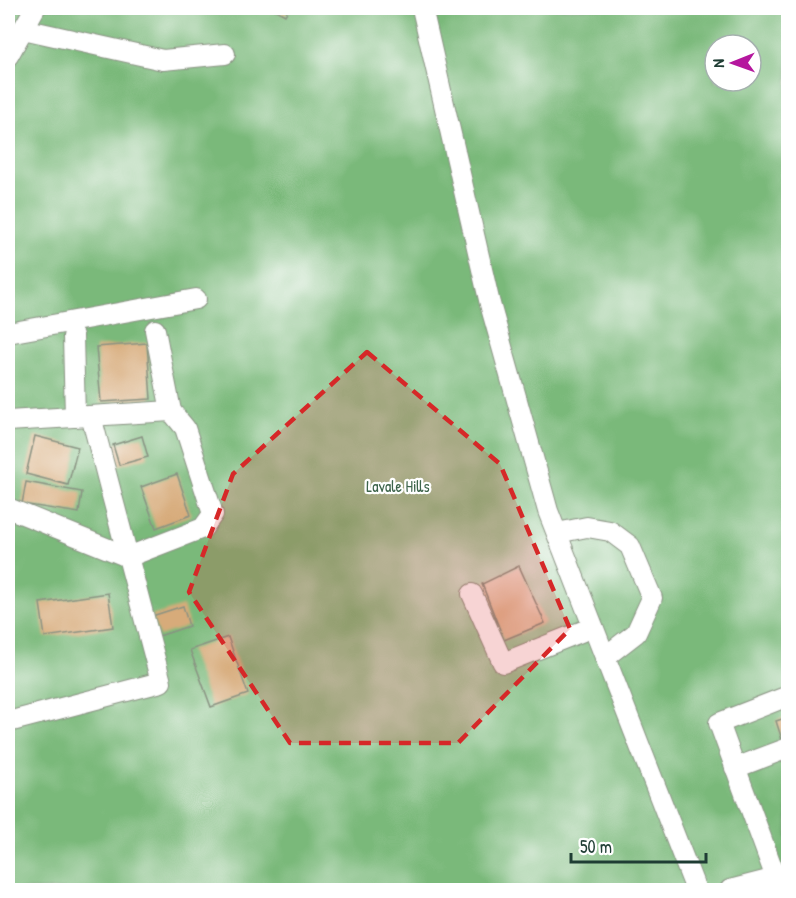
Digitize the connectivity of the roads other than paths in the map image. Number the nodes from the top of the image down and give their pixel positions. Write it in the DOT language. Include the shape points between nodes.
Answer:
graph roads {
  1 [pos="35,8"];
  2 [pos="422,8"];
  3 [pos="23,29"];
  4 [pos="225,54"];
  5 [pos="8,56"];
  6 [pos="196,299"];
  7 [pos="155,330"];
  8 [pos="8,333"];
  9 [pos="73,336"];
  10 [pos="171,411"];
  11 [pos="83,416"];
  12 [pos="8,421"];
  13 [pos="8,508"];
  14 [pos="556,533"];
  15 [pos="128,557"];
  16 [pos="472,594"];
  17 [pos="593,627"];
  18 [pos="605,657"];
  19 [pos="789,696"];
  20 [pos="8,722"];
  21 [pos="789,748"];
  22 [pos="735,768"];
  23 [pos="778,885"];
  24 [pos="696,891"];
  25 [pos="730,891"];
  1 -- 3 [label="lane"];
  2 -- 14 [label="lane" via="490,304"];
  3 -- 4 [label="lane" via="163,60"];
  3 -- 5 [label="lane"];
  6 -- 8 [label="lane"];
  7 -- 10 [label="lane"];
  9 -- 11 [label="lane"];
  10 -- 11 [label="lane"];
  10 -- 15 [label="lane" via="185,428 213,514 203,528"];
  11 -- 12 [label="lane"];
  11 -- 15 [label="lane"];
  13 -- 15 [label="lane"];
  14 -- 17 [label="lane"];
  14 -- 18 [label="lane" via="587,527 610,531 630,546 652,598 636,633"];
  15 -- 20 [label="lane" via="161,682"];
  16 -- 17 [label="lane" via="503,663"];
  17 -- 18 [label="lane"];
  18 -- 24 [label="lane"];
  19 -- 22 [label="lane" via="719,723"];
  21 -- 22 [label="lane"];
  22 -- 23 [label="lane"];
  23 -- 25 [label="lane"];
}
